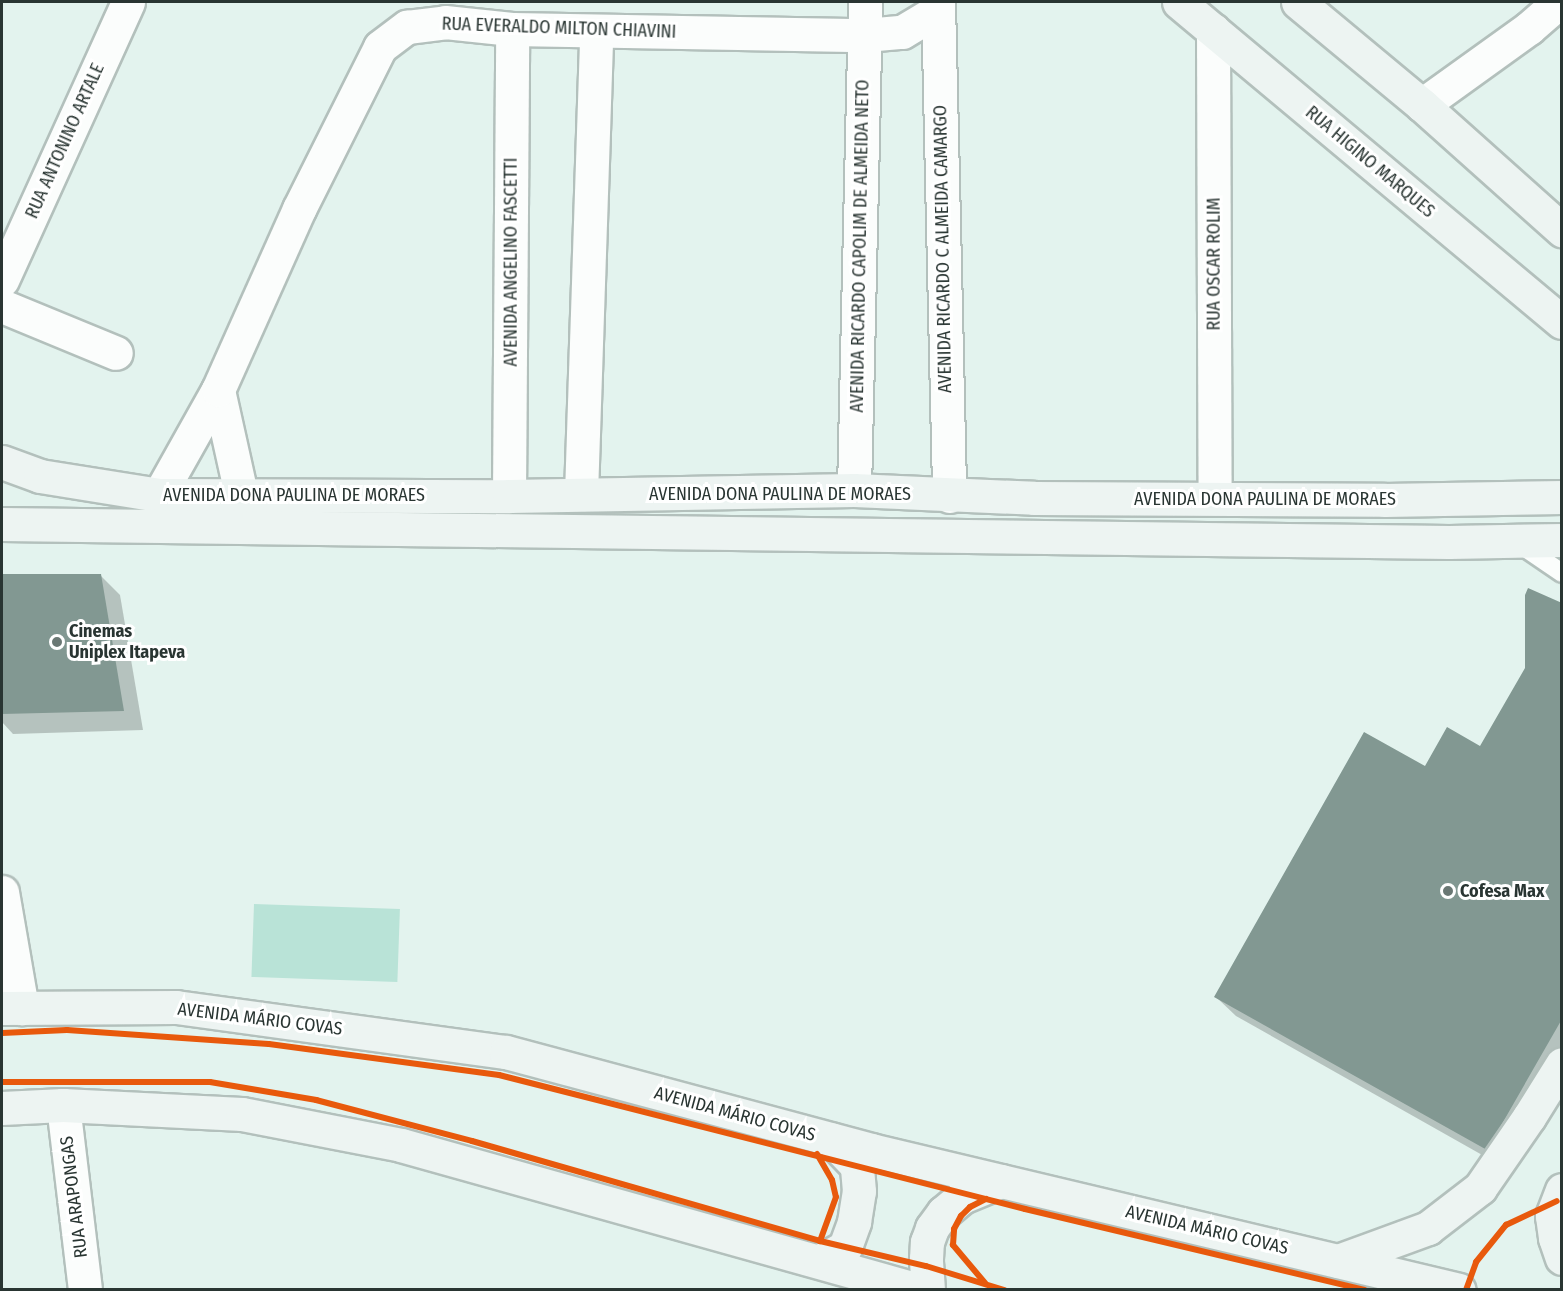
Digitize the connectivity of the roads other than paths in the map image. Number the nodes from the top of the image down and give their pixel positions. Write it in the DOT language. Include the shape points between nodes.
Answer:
graph roads {
  1 [pos="128,2"];
  2 [pos="865,2"];
  3 [pos="1179,2"];
  4 [pos="1298,2"];
  5 [pos="1559,2"];
  6 [pos="938,6"];
  7 [pos="512,29"];
  8 [pos="1213,30"];
  9 [pos="596,31"];
  10 [pos="865,35"];
  11 [pos="1422,105"];
  12 [pos="1562,230"];
  13 [pos="2,280"];
  14 [pos="2,306"];
  15 [pos="1562,322"];
  16 [pos="116,353"];
  17 [pos="218,390"];
  18 [pos="2,462"];
  19 [pos="854,490"];
  20 [pos="241,494"];
  21 [pos="581,494"];
  22 [pos="159,495"];
  23 [pos="509,496"];
  24 [pos="949,496"];
  25 [pos="1562,497"];
  26 [pos="1215,498"];
  27 [pos="2,524"];
  28 [pos="1562,540"];
  29 [pos="1514,541"];
  30 [pos="1562,573"];
  31 [pos="2,892"];
  32 [pos="12,1008"];
  33 [pos="1562,1064"];
  34 [pos="63,1105"];
  35 [pos="2,1108"];
  36 [pos="831,1139"];
  37 [pos="1001,1181"];
  38 [pos="1562,1190"];
  39 [pos="1562,1257"];
  40 [pos="1338,1261"];
  41 [pos="820,1262"];
  42 [pos="85,1290"];
  43 [pos="919,1290"];
  44 [pos="928,1290"];
  45 [pos="1459,1290"];
  1 -- 13 [label="street, RUA ANTONINO ARTALE"];
  2 -- 10 [label="street, AVENIDA RICARDO CAPOLIM DE ALMEIDA NETO"];
  3 -- 8 [label="main road, RUA HIGINO MARQUES"];
  4 -- 11 [label="main road"];
  5 -- 11 [label="street"];
  6 -- 10 [label="street, RUA EVERALDO MILTON CHIAVINI" via="902,32"];
  6 -- 24 [label="street, AVENIDA RICARDO C ALMEIDA CAMARGO"];
  7 -- 9 [label="street, RUA EVERALDO MILTON CHIAVINI"];
  7 -- 17 [label="street, RUA EVERALDO MILTON CHIAVINI" via="445,22 407,27 380,47 299,209"];
  7 -- 23 [label="street, AVENIDA ANGELINO FASCETTI"];
  8 -- 15 [label="main road, RUA HIGINO MARQUES"];
  8 -- 26 [label="street, RUA OSCAR ROLIM"];
  9 -- 10 [label="street, RUA EVERALDO MILTON CHIAVINI"];
  9 -- 21 [label="street"];
  10 -- 19 [label="street, AVENIDA RICARDO CAPOLIM DE ALMEIDA NETO"];
  11 -- 12 [label="main road"];
  14 -- 16 [label="street"];
  17 -- 20 [label="street"];
  17 -- 22 [label="street, RUA EVERALDO MILTON CHIAVINI"];
  18 -- 22 [label="main road, AVENIDA DONA PAULINA DE MORAES" via="40,476"];
  19 -- 21 [label="main road, AVENIDA DONA PAULINA DE MORAES"];
  19 -- 24 [label="main road, AVENIDA DONA PAULINA DE MORAES"];
  20 -- 22 [label="main road, AVENIDA DONA PAULINA DE MORAES"];
  20 -- 23 [label="main road, AVENIDA DONA PAULINA DE MORAES"];
  21 -- 23 [label="main road, AVENIDA DONA PAULINA DE MORAES"];
  24 -- 26 [label="main road, AVENIDA DONA PAULINA DE MORAES"];
  25 -- 26 [label="main road, AVENIDA DONA PAULINA DE MORAES"];
  27 -- 29 [label="main road, AVENIDA DONA PAULINA DE MORAES"];
  28 -- 29 [label="main road, AVENIDA DONA PAULINA DE MORAES"];
  29 -- 30 [label="lane"];
  31 -- 32 [label="street"];
  32 -- 36 [label="main road, AVENIDA MÁRIO COVAS" via="176,1007 506,1052"];
  33 -- 40 [label="main road" via="1480,1188 1428,1228"];
  34 -- 35 [label="main road"];
  34 -- 41 [label="main road" via="242,1114 400,1145"];
  34 -- 42 [label="street, RUA ARAPONGAS"];
  36 -- 37 [label="main road, AVENIDA MÁRIO COVAS"];
  36 -- 41 [label="main road" via="857,1166 859,1191 845,1247"];
  37 -- 40 [label="main road, AVENIDA MÁRIO COVAS"];
  37 -- 44 [label="main road" via="963,1197 932,1228 927,1242"];
  38 -- 39 [label="main road" via="1552,1216"];
  40 -- 45 [label="main road, AVENIDA MÁRIO COVAS"];
  41 -- 43 [label="main road"];
}
